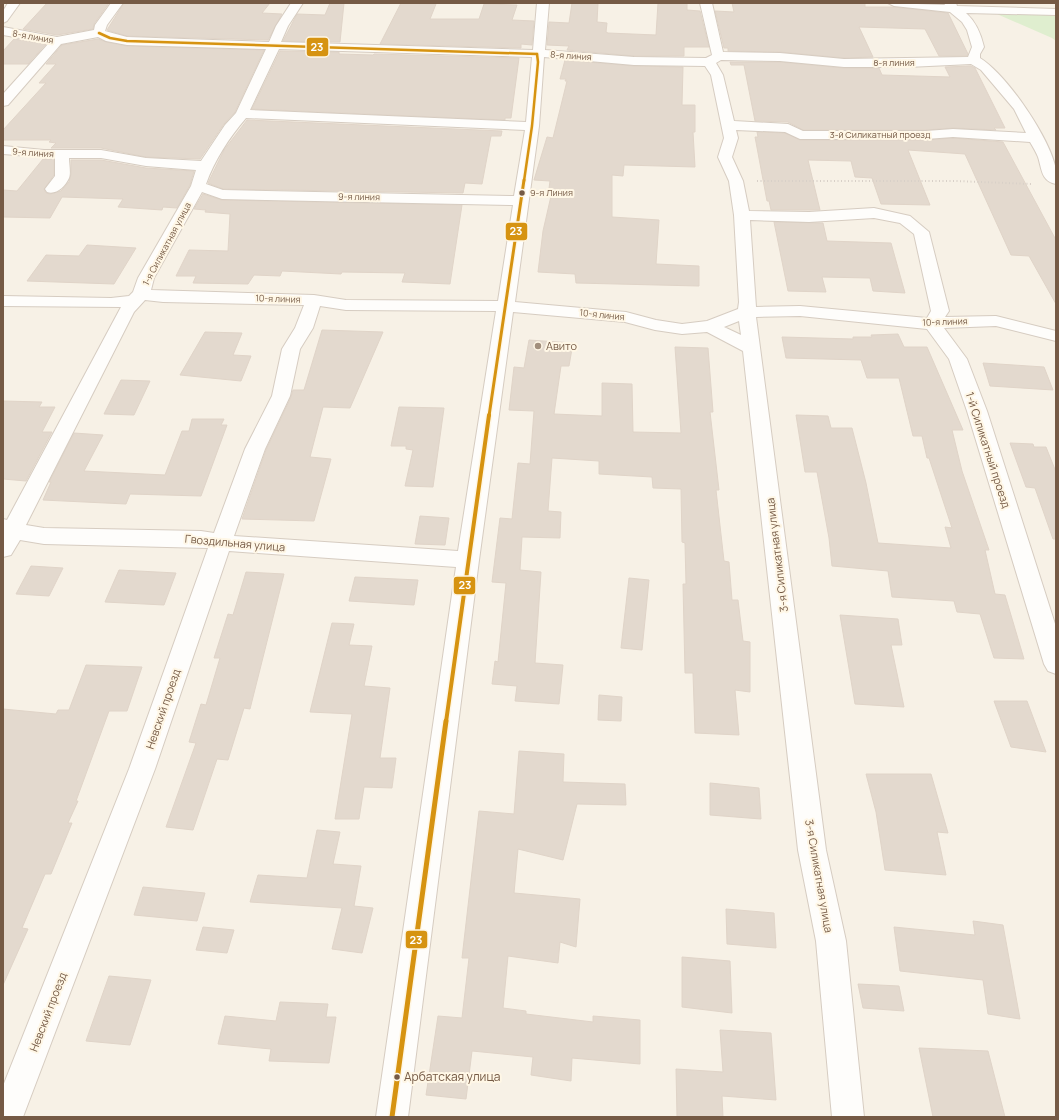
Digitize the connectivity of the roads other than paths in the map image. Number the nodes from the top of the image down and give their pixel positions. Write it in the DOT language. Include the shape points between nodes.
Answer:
graph roads {
  1 [pos="14,3"];
  2 [pos="117,3"];
  3 [pos="297,3"];
  4 [pos="543,3"];
  5 [pos="706,3"];
  6 [pos="894,3"];
  7 [pos="951,6"];
  8 [pos="1056,12"];
  9 [pos="3,19"];
  10 [pos="3,31"];
  11 [pos="99,33"];
  12 [pos="57,41"];
  13 [pos="273,46"];
  14 [pos="537,54"];
  15 [pos="713,59"];
  16 [pos="974,60"];
  17 [pos="3,102"];
  18 [pos="242,114"];
  19 [pos="728,125"];
  20 [pos="532,126"];
  21 [pos="1034,138"];
  22 [pos="4,151"];
  23 [pos="62,154"];
  24 [pos="205,166"];
  25 [pos="1056,180"];
  26 [pos="198,186"];
  27 [pos="52,189"];
  28 [pos="521,201"];
  29 [pos="742,215"];
  30 [pos="138,298"];
  31 [pos="314,300"];
  32 [pos="3,301"];
  33 [pos="506,306"];
  34 [pos="746,312"];
  35 [pos="932,324"];
  36 [pos="710,326"];
  37 [pos="1056,336"];
  38 [pos="752,348"];
  39 [pos="7,536"];
  40 [pos="221,542"];
  41 [pos="468,560"];
  42 [pos="1056,664"];
  43 [pos="11,1116"];
  44 [pos="392,1117"];
  45 [pos="848,1117"];
  1 -- 9 [label="street"];
  2 -- 11 [label="street" via="101,25"];
  3 -- 13 [label="street, 1-я Силикатная улица" via="288,15"];
  4 -- 14 [label="street" via="540,47"];
  5 -- 15 [label="street, 3-я Силикатная улица"];
  6 -- 7 [label="street"];
  7 -- 8 [label="street"];
  7 -- 16 [label="street" via="964,16 976,34 978,47"];
  10 -- 12 [label="street, 8-я линия"];
  11 -- 12 [label="street, 8-я линия"];
  11 -- 13 [label="street, 8-я линия" via="127,41"];
  12 -- 17 [label="street"];
  13 -- 14 [label="street, 8-я линия"];
  13 -- 18 [label="street, 1-я Силикатная улица"];
  14 -- 15 [label="street, 8-я линия" via="649,62"];
  14 -- 20 [label="street"];
  15 -- 16 [label="street, 8-я линия" via="780,57 844,63"];
  15 -- 19 [label="street, 3-я Силикатная улица"];
  16 -- 21 [label="street" via="985,67 1020,108"];
  18 -- 20 [label="street"];
  18 -- 24 [label="street, 1-я Силикатная улица"];
  19 -- 21 [label="street, 3-й Силикатный проезд" via="788,128 800,135 953,133"];
  19 -- 29 [label="street, 3-я Силикатная улица" via="731,138 725,158 736,181"];
  20 -- 28 [label="street"];
  21 -- 25 [label="street" via="1045,157 1050,175"];
  22 -- 23 [label="street, 9-я линия"];
  23 -- 24 [label="street, 9-я линия" via="101,154 146,162"];
  23 -- 27 [label="street" via="62,178"];
  24 -- 26 [label="street, 1-я Силикатная улица"];
  26 -- 28 [label="street, 9-я линия" via="222,194"];
  26 -- 30 [label="street, 1-я Силикатная улица" via="146,278"];
  28 -- 33 [label="street"];
  29 -- 34 [label="street, 3-я Силикатная улица" via="748,302"];
  29 -- 35 [label="street" via="809,217 874,213 905,219 921,232 925,243 940,311"];
  30 -- 31 [label="street, 10-я линия"];
  30 -- 32 [label="street, 10-я линия" via="111,303"];
  30 -- 39 [label="street, 1-я Силикатная улица"];
  31 -- 33 [label="street, 10-я линия" via="346,305"];
  31 -- 40 [label="street, Невский проезд" via="304,328 292,349 281,396 255,449"];
  33 -- 36 [label="street, 10-я линия" via="626,317 682,329"];
  33 -- 41 [label="street"];
  34 -- 35 [label="street, 10-я линия" via="800,311"];
  34 -- 36 [label="street, 10-я линия"];
  34 -- 38 [label="street, 3-я Силикатная улица"];
  35 -- 37 [label="street, 10-я линия" via="996,321"];
  35 -- 42 [label="street, 1-й Силикатный проезд" via="958,359"];
  36 -- 38 [label="street"];
  38 -- 45 [label="street, 3-я Силикатная улица" via="812,850 831,941"];
  39 -- 40 [label="street, Гвоздильная улица" via="201,539"];
  40 -- 41 [label="street, Гвоздильная улица"];
  40 -- 43 [label="street, Невский проезд" via="142,769"];
  41 -- 44 [label="street"];
}
